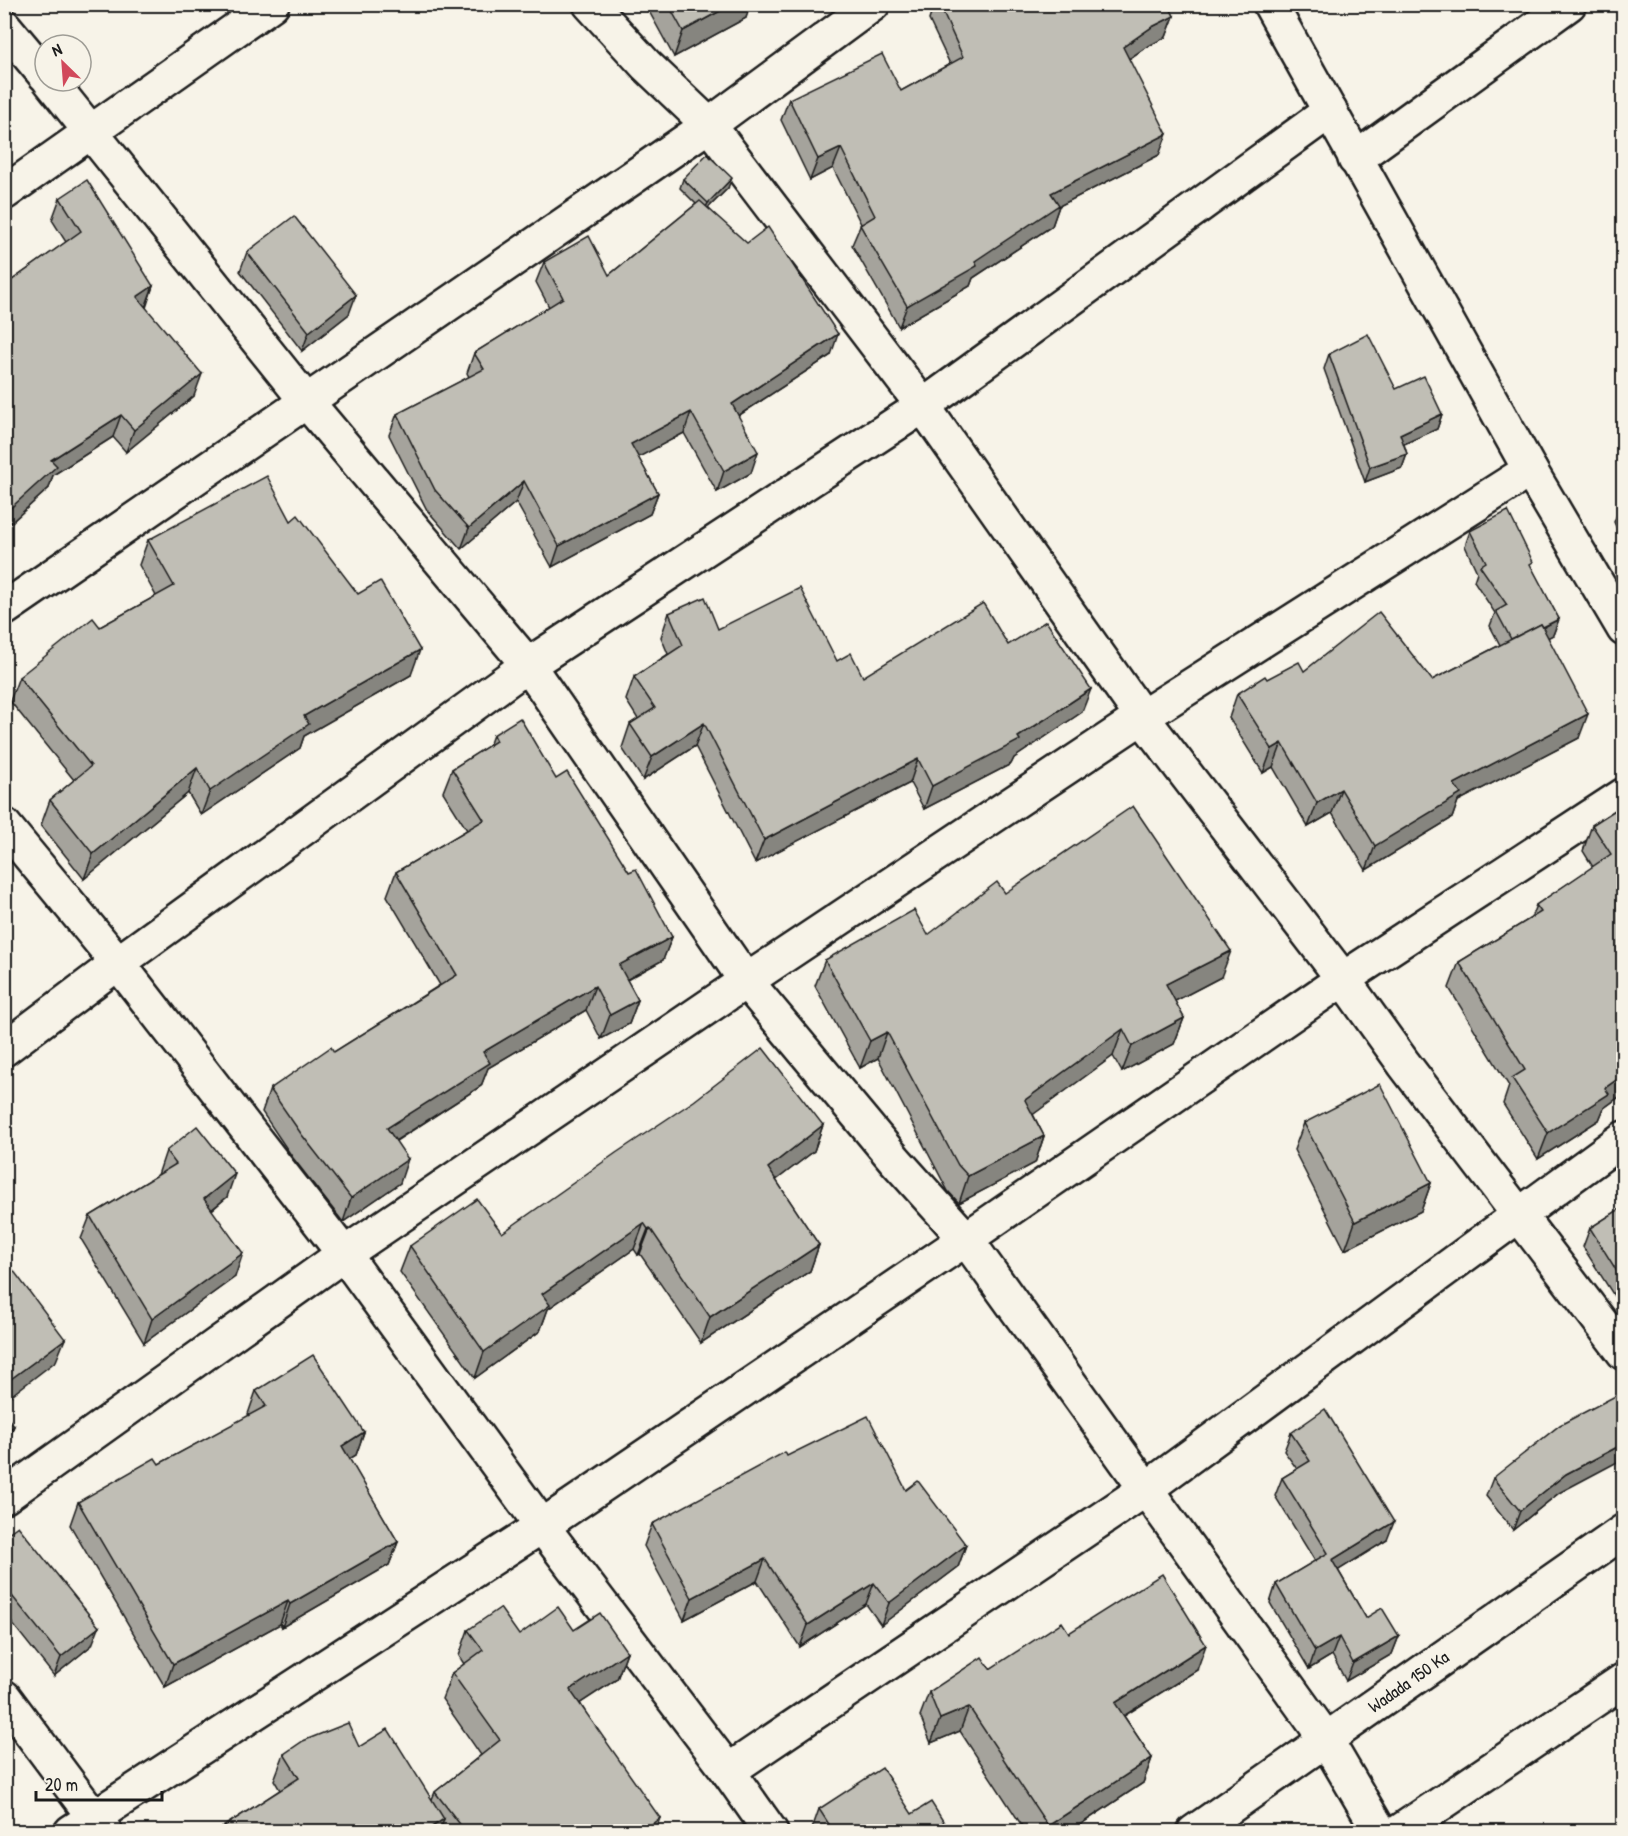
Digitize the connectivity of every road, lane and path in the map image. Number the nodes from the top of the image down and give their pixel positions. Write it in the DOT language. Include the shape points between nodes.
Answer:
graph roads {
  1 [pos="272,4"];
  2 [pos="590,4"];
  3 [pos="873,4"];
  4 [pos="1270,4"];
  5 [pos="1569,4"];
  6 [pos="4,26"];
  7 [pos="33,61"];
  8 [pos="60,93"];
  9 [pos="1330,111"];
  10 [pos="709,124"];
  11 [pos="92,132"];
  12 [pos="1355,159"];
  13 [pos="4,193"];
  14 [pos="307,402"];
  15 [pos="923,406"];
  16 [pos="1530,470"];
  17 [pos="4,609"];
  18 [pos="1623,629"];
  19 [pos="528,665"];
  20 [pos="1142,717"];
  21 [pos="1623,795"];
  22 [pos="4,825"];
  23 [pos="118,963"];
  24 [pos="1343,979"];
  25 [pos="746,981"];
  26 [pos="4,1049"];
  27 [pos="1623,1138"];
  28 [pos="1518,1215"];
  29 [pos="966,1239"];
  30 [pos="344,1254"];
  31 [pos="1623,1353"];
  32 [pos="1146,1489"];
  33 [pos="4,1497"];
  34 [pos="542,1526"];
  35 [pos="1623,1531"];
  36 [pos="1623,1680"];
  37 [pos="4,1697"];
  38 [pos="1325,1738"];
  39 [pos="728,1771"];
  40 [pos="90,1826"];
  41 [pos="771,1832"];
  42 [pos="1194,1832"];
  43 [pos="1380,1832"];
  44 [pos="1399,1832"];
  1 -- 11 [label="street"];
  2 -- 10 [label="street" via="646,65"];
  3 -- 10 [label="street"];
  4 -- 9 [label="street"];
  5 -- 12 [label="street"];
  6 -- 7 [label="street"];
  8 -- 11 [label="street"];
  9 -- 12 [label="street"];
  9 -- 15 [label="street"];
  10 -- 14 [label="street"];
  10 -- 15 [label="street"];
  11 -- 13 [label="street"];
  11 -- 14 [label="street"];
  12 -- 16 [label="street"];
  14 -- 17 [label="street"];
  14 -- 19 [label="street"];
  15 -- 19 [label="street"];
  15 -- 20 [label="street"];
  16 -- 18 [label="street"];
  16 -- 20 [label="street"];
  19 -- 23 [label="street"];
  19 -- 25 [label="street"];
  20 -- 24 [label="street"];
  20 -- 25 [label="street"];
  21 -- 24 [label="street"];
  22 -- 23 [label="street"];
  23 -- 26 [label="street"];
  23 -- 30 [label="street"];
  24 -- 28 [label="street"];
  24 -- 29 [label="street"];
  25 -- 29 [label="street"];
  25 -- 30 [label="street"];
  27 -- 28 [label="street"];
  28 -- 31 [label="street"];
  28 -- 32 [label="street"];
  29 -- 32 [label="street"];
  29 -- 34 [label="street"];
  30 -- 33 [label="street"];
  30 -- 34 [label="street"];
  32 -- 38 [label="street"];
  32 -- 39 [label="street"];
  34 -- 39 [label="street"];
  34 -- 40 [label="street"];
  35 -- 38 [label="street, Wadada 150 Ka"];
  36 -- 44 [label="street"];
  37 -- 40 [label="street"];
  38 -- 42 [label="street, Wadada 150 Ka"];
  38 -- 43 [label="street"];
  39 -- 41 [label="street"];
}
